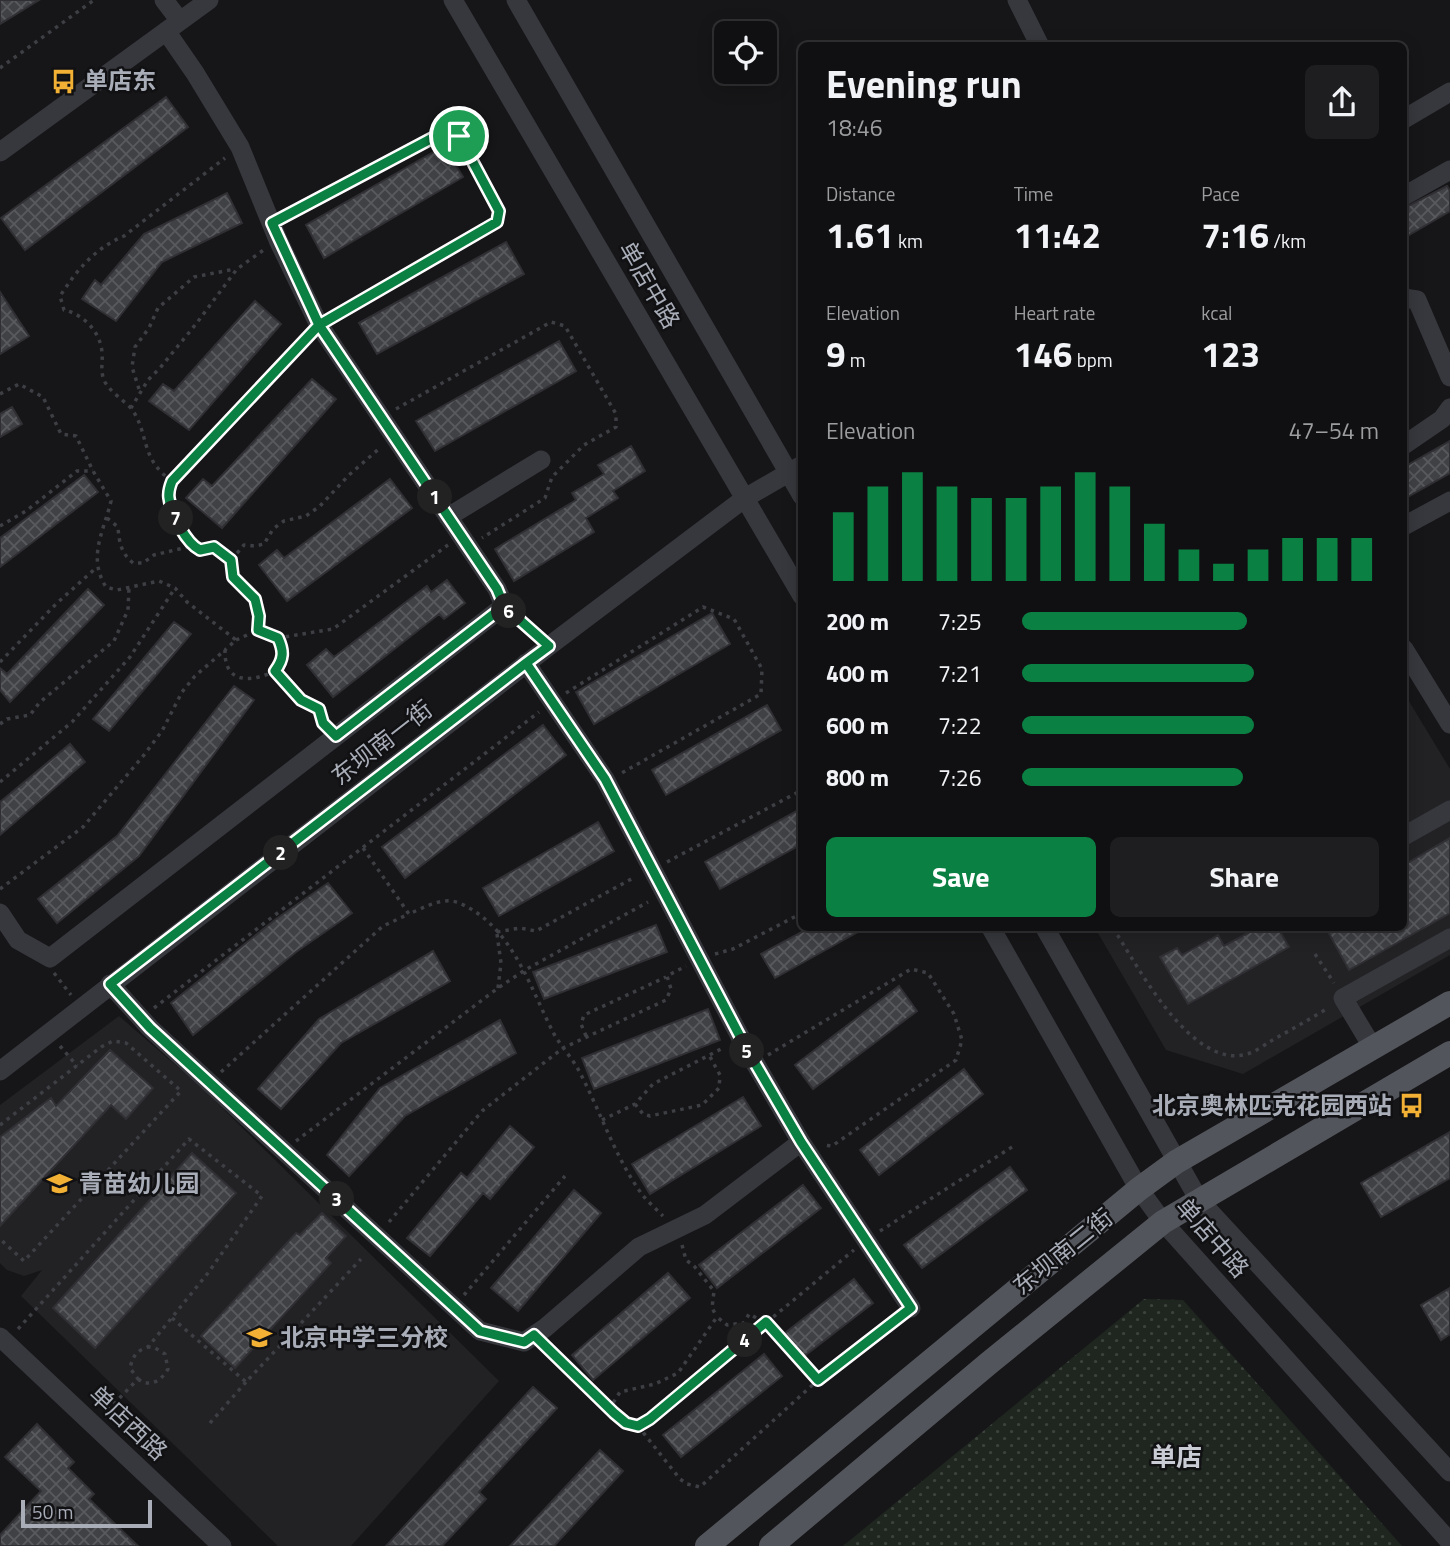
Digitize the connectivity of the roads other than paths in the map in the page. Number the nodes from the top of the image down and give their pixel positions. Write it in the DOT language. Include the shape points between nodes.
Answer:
graph roads {
  1 [pos="164,0"];
  2 [pos="209,0"];
  3 [pos="453,0"];
  4 [pos="516,0"];
  5 [pos="1017,0"];
  6 [pos="173,26"];
  7 [pos="1038,42"];
  8 [pos="1450,92"];
  9 [pos="1407,116"];
  10 [pos="0,152"];
  11 [pos="1450,170"];
  12 [pos="1407,194"];
  13 [pos="1407,298"];
  14 [pos="1450,377"];
  15 [pos="1450,408"];
  16 [pos="1407,443"];
  17 [pos="541,460"];
  18 [pos="795,469"];
  19 [pos="746,498"];
  20 [pos="1450,501"];
  21 [pos="448,517"];
  22 [pos="1407,524"];
  23 [pos="798,589"];
  24 [pos="1407,654"];
  25 [pos="526,663"];
  26 [pos="1450,724"];
  27 [pos="1450,810"];
  28 [pos="1407,834"];
  29 [pos="0,913"];
  30 [pos="993,931"];
  31 [pos="1047,931"];
  32 [pos="1450,938"];
  33 [pos="110,984"];
  34 [pos="1450,1003"];
  35 [pos="1373,1048"];
  36 [pos="1450,1053"];
  37 [pos="0,1071"];
  38 [pos="801,1142"];
  39 [pos="1176,1162"];
  40 [pos="1139,1189"];
  41 [pos="1199,1200"];
  42 [pos="1163,1222"];
  43 [pos="911,1308"];
  44 [pos="3,1339"];
  45 [pos="1450,1472"];
  46 [pos="1450,1542"];
  47 [pos="222,1546"];
  48 [pos="707,1546"];
  49 [pos="771,1546"];
  1 -- 6 [label="street"];
  2 -- 6 [label="street"];
  3 -- 19 [label="street, 单店中路"];
  4 -- 18 [label="street, 单店中路"];
  5 -- 7 [label="street"];
  6 -- 10 [label="street"];
  6 -- 21 [label="street" via="195,73 240,147 319,325"];
  8 -- 9 [label="street"];
  11 -- 12 [label="street"];
  13 -- 14 [label="street" via="1417,300"];
  15 -- 16 [label="street"];
  17 -- 21 [label="street"];
  18 -- 19 [label="street, 东坝南一街"];
  19 -- 23 [label="street, 单店中路"];
  19 -- 25 [label="street, 东坝南一街"];
  20 -- 22 [label="street"];
  21 -- 29 [label="street" via="504,606 50,958 18,940"];
  24 -- 26 [label="street"];
  25 -- 33 [label="street, 东坝南一街"];
  25 -- 38 [label="street" via="605,779 740,1038"];
  27 -- 28 [label="street"];
  30 -- 40 [label="street, 单店中路"];
  31 -- 39 [label="street, 单店中路"];
  32 -- 35 [label="street" via="1343,998"];
  33 -- 37 [label="street, 东坝南一街"];
  33 -- 38 [label="street" via="209,1082 480,1331 524,1342 639,1247 705,1215"];
  34 -- 35 [label="main road, 东坝南二街"];
  35 -- 39 [label="main road, 东坝南二街"];
  36 -- 41 [label="main road, 东坝南二街"];
  38 -- 43 [label="street"];
  39 -- 40 [label="main road, 东坝南二街"];
  39 -- 41 [label="street, 单店中路"];
  40 -- 42 [label="street, 单店中路"];
  40 -- 48 [label="main road, 东坝南二街"];
  41 -- 42 [label="main road, 东坝南二街"];
  41 -- 45 [label="street, 单店中路"];
  42 -- 46 [label="street, 单店中路"];
  42 -- 49 [label="main road, 东坝南二街"];
  44 -- 47 [label="street, 单店西路"];
}
